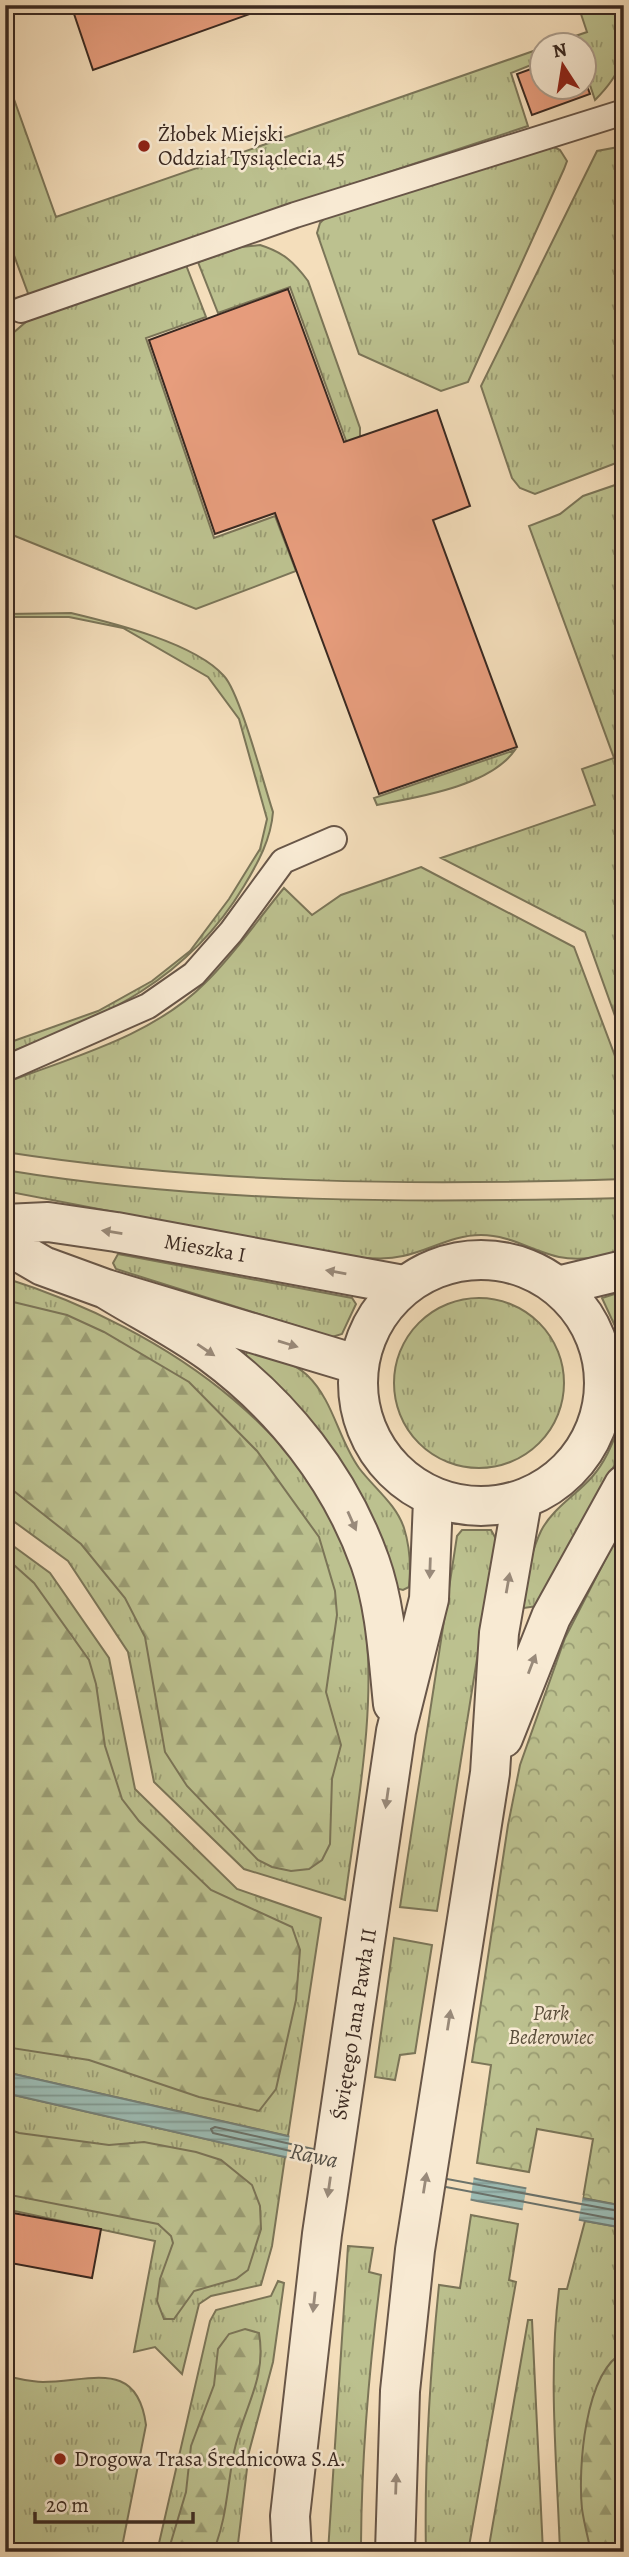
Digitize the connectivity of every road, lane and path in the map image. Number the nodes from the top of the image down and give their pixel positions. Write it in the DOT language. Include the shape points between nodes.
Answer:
graph roads {
  1 [pos="624,112"];
  2 [pos="21,310"];
  3 [pos="334,839"];
  4 [pos="5,1069"];
  5 [pos="5,1224"];
  6 [pos="5,1244"];
  7 [pos="624,1270"];
  8 [pos="403,1285"];
  9 [pos="558,1286"];
  10 [pos="106,1289"];
  11 [pos="359,1365"];
  12 [pos="615,1371"];
  13 [pos="624,1485"];
  14 [pos="433,1500"];
  15 [pos="522,1501"];
  16 [pos="396,1731"];
  17 [pos="489,1773"];
  18 [pos="291,2534"];
  19 [pos="278,2552"];
  20 [pos="394,2552"];
  1 -- 2 [label="lane" via="295,215"];
  3 -- 4 [label="lane" via="283,861 194,974 148,1006"];
  8 -- 5 [label="street, Mieszka I, one-way" via="116,1232 48,1222"];
  6 -- 10 [label="street" via="43,1266"];
  7 -- 9 [label="street"];
  8 -- 9 [label="street" via="431,1270 477,1259 517,1264"];
  8 -- 11 [label="street" via="381,1309 366,1337"];
  9 -- 12 [label="street" via="593,1329"];
  10 -- 11 [label="street, one-way"];
  10 -- 16 [label="street, one-way" via="211,1353 284,1417 337,1487 370,1563 386,1630"];
  11 -- 14 [label="street" via="359,1406 370,1439 395,1473"];
  12 -- 15 [label="street" via="584,1452 559,1479"];
  17 -- 13 [label="street, one-way" via="551,1617"];
  14 -- 15 [label="street" via="467,1507"];
  14 -- 16 [label="street, Świętego Jana Pawła II, one-way" via="429,1599"];
  17 -- 15 [label="street, one-way" via="499,1633"];
  16 -- 18 [label="street, Świętego Jana Pawła II, one-way" via="322,2234"];
  20 -- 17 [label="street, one-way" via="400,2390 415,2250"];
  18 -- 19 [label="street, Świętego Jana Pawła II"];
}
